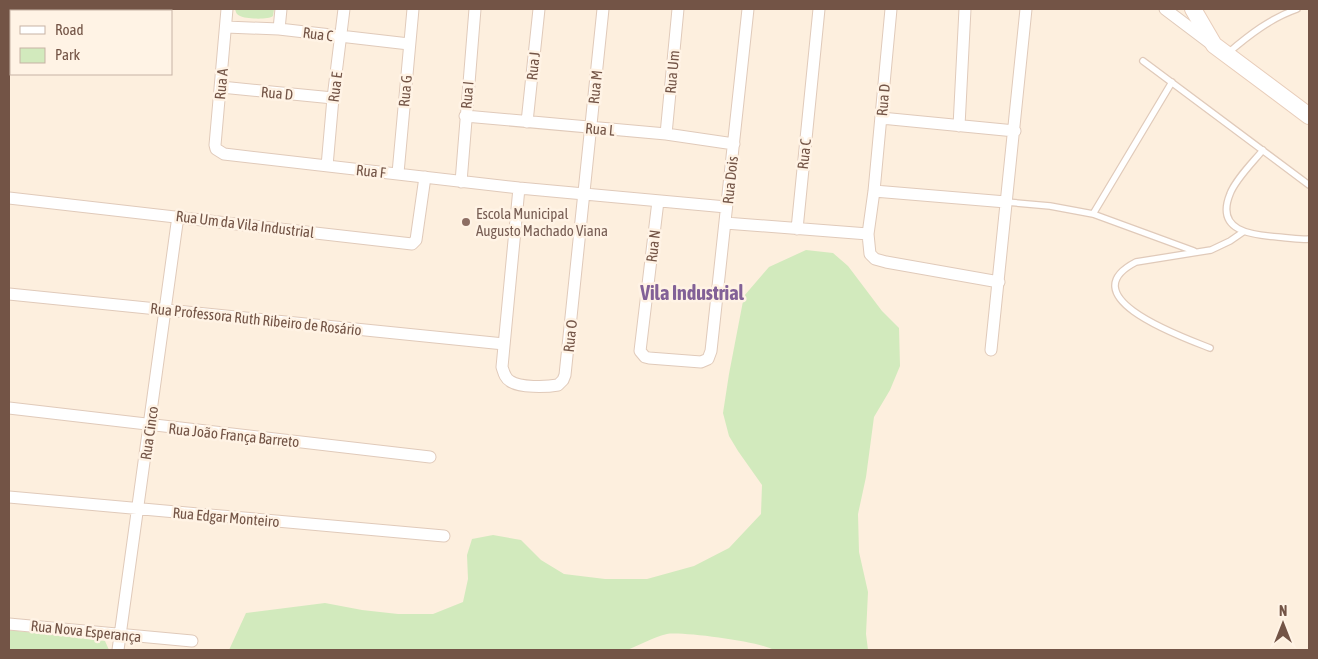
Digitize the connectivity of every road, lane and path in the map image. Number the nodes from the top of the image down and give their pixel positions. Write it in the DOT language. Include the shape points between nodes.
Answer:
graph roads {
  1 [pos="227,9"];
  2 [pos="281,9"];
  3 [pos="344,9"];
  4 [pos="413,9"];
  5 [pos="475,9"];
  6 [pos="538,9"];
  7 [pos="603,9"];
  8 [pos="678,9"];
  9 [pos="748,9"];
  10 [pos="819,9"];
  11 [pos="892,9"];
  12 [pos="965,9"];
  13 [pos="1026,9"];
  14 [pos="1165,9"];
  15 [pos="1193,9"];
  16 [pos="1297,9"];
  17 [pos="226,27"];
  18 [pos="279,29"];
  19 [pos="342,36"];
  20 [pos="409,44"];
  21 [pos="1220,50"];
  22 [pos="1143,61"];
  23 [pos="1172,82"];
  24 [pos="221,87"];
  25 [pos="333,98"];
  26 [pos="465,116"];
  27 [pos="1309,116"];
  28 [pos="881,118"];
  29 [pos="527,122"];
  30 [pos="959,126"];
  31 [pos="591,128"];
  32 [pos="1015,131"];
  33 [pos="666,134"];
  34 [pos="734,144"];
  35 [pos="1263,150"];
  36 [pos="224,154"];
  37 [pos="327,166"];
  38 [pos="398,173"];
  39 [pos="425,177"];
  40 [pos="461,182"];
  41 [pos="1309,185"];
  42 [pos="519,188"];
  43 [pos="874,191"];
  44 [pos="584,195"];
  45 [pos="9,198"];
  46 [pos="658,201"];
  47 [pos="1006,202"];
  48 [pos="726,207"];
  49 [pos="1093,214"];
  50 [pos="178,216"];
  51 [pos="725,223"];
  52 [pos="797,228"];
  53 [pos="1242,232"];
  54 [pos="868,234"];
  55 [pos="1309,239"];
  56 [pos="1196,252"];
  57 [pos="999,282"];
  58 [pos="9,294"];
  59 [pos="166,310"];
  60 [pos="504,344"];
  61 [pos="1210,348"];
  62 [pos="991,350"];
  63 [pos="711,351"];
  64 [pos="9,408"];
  65 [pos="150,426"];
  66 [pos="430,457"];
  67 [pos="9,497"];
  68 [pos="138,510"];
  69 [pos="444,536"];
  70 [pos="9,624"];
  71 [pos="120,635"];
  72 [pos="192,641"];
  73 [pos="118,650"];
  1 -- 17 [label="street, Rua A"];
  2 -- 18 [label="street"];
  3 -- 19 [label="street, Rua E"];
  4 -- 20 [label="street, Rua G"];
  5 -- 26 [label="street, Rua I"];
  6 -- 29 [label="street, Rua J"];
  7 -- 31 [label="street, Rua M"];
  8 -- 33 [label="street, Rua Um"];
  9 -- 34 [label="street, Rua Dois"];
  10 -- 52 [label="street, Rua C"];
  11 -- 28 [label="street, Rua D"];
  12 -- 30 [label="street"];
  13 -- 32 [label="street"];
  14 -- 21 [label="street"];
  15 -- 21 [label="street"];
  16 -- 21 [label="lane"];
  17 -- 18 [label="street, Rua C"];
  17 -- 24 [label="street, Rua A"];
  18 -- 19 [label="street, Rua C"];
  19 -- 20 [label="street, Rua C"];
  19 -- 25 [label="street, Rua E"];
  20 -- 38 [label="street, Rua G"];
  21 -- 27 [label="street"];
  22 -- 23 [label="lane"];
  23 -- 35 [label="lane"];
  23 -- 49 [label="lane"];
  24 -- 25 [label="street, Rua D"];
  24 -- 36 [label="street, Rua A" via="216,149"];
  25 -- 37 [label="street, Rua E"];
  26 -- 29 [label="street, Rua L"];
  26 -- 40 [label="street, Rua I"];
  28 -- 30 [label="street"];
  28 -- 43 [label="street, Rua D"];
  29 -- 31 [label="street, Rua L"];
  30 -- 32 [label="street"];
  31 -- 33 [label="street, Rua L"];
  31 -- 44 [label="street, Rua M"];
  32 -- 47 [label="street"];
  33 -- 34 [label="street, Rua L"];
  34 -- 48 [label="street, Rua Dois"];
  35 -- 41 [label="lane"];
  35 -- 53 [label="lane" via="1230,192 1226,207 1231,224"];
  36 -- 37 [label="street, Rua F"];
  37 -- 38 [label="street, Rua F"];
  38 -- 39 [label="street, Rua F"];
  39 -- 40 [label="street, Rua F"];
  39 -- 50 [label="street, Rua Um da Vila Industrial" via="416,240 412,244"];
  40 -- 42 [label="street, Rua F"];
  42 -- 44 [label="street, Rua F"];
  42 -- 60 [label="street"];
  43 -- 47 [label="street"];
  43 -- 54 [label="street, Rua D"];
  44 -- 46 [label="street, Rua F"];
  44 -- 60 [label="street, Rua O" via="563,380 550,386 512,383 502,367"];
  45 -- 50 [label="street, Rua Um da Vila Industrial"];
  46 -- 48 [label="street, Rua F"];
  46 -- 63 [label="street, Rua N" via="640,351 649,358 701,362 708,359"];
  47 -- 49 [label="lane"];
  47 -- 57 [label="street"];
  48 -- 51 [label="street, Rua Dois"];
  49 -- 56 [label="lane"];
  50 -- 59 [label="street, Rua Cinco"];
  51 -- 52 [label="street"];
  51 -- 63 [label="street, Rua Dois"];
  52 -- 54 [label="street"];
  53 -- 55 [label="lane"];
  53 -- 56 [label="lane" via="1211,250"];
  54 -- 57 [label="street" via="869,251 875,259"];
  56 -- 61 [label="lane" via="1131,264 1119,276 1116,292 1119,299 1138,315 1162,329"];
  57 -- 62 [label="street"];
  58 -- 59 [label="street, Rua Professora Ruth Ribeiro de Rosário"];
  59 -- 60 [label="street, Rua Professora Ruth Ribeiro de Rosário"];
  59 -- 65 [label="street, Rua Cinco"];
  64 -- 65 [label="street, Rua João França Barreto"];
  65 -- 66 [label="street, Rua João França Barreto"];
  65 -- 68 [label="street, Rua Cinco"];
  67 -- 68 [label="street, Rua Edgar Monteiro"];
  68 -- 69 [label="street, Rua Edgar Monteiro"];
  68 -- 71 [label="street, Rua Cinco"];
  70 -- 71 [label="street, Rua Nova Esperança"];
  71 -- 72 [label="street, Rua Nova Esperança"];
  71 -- 73 [label="street, Rua Cinco"];
}
